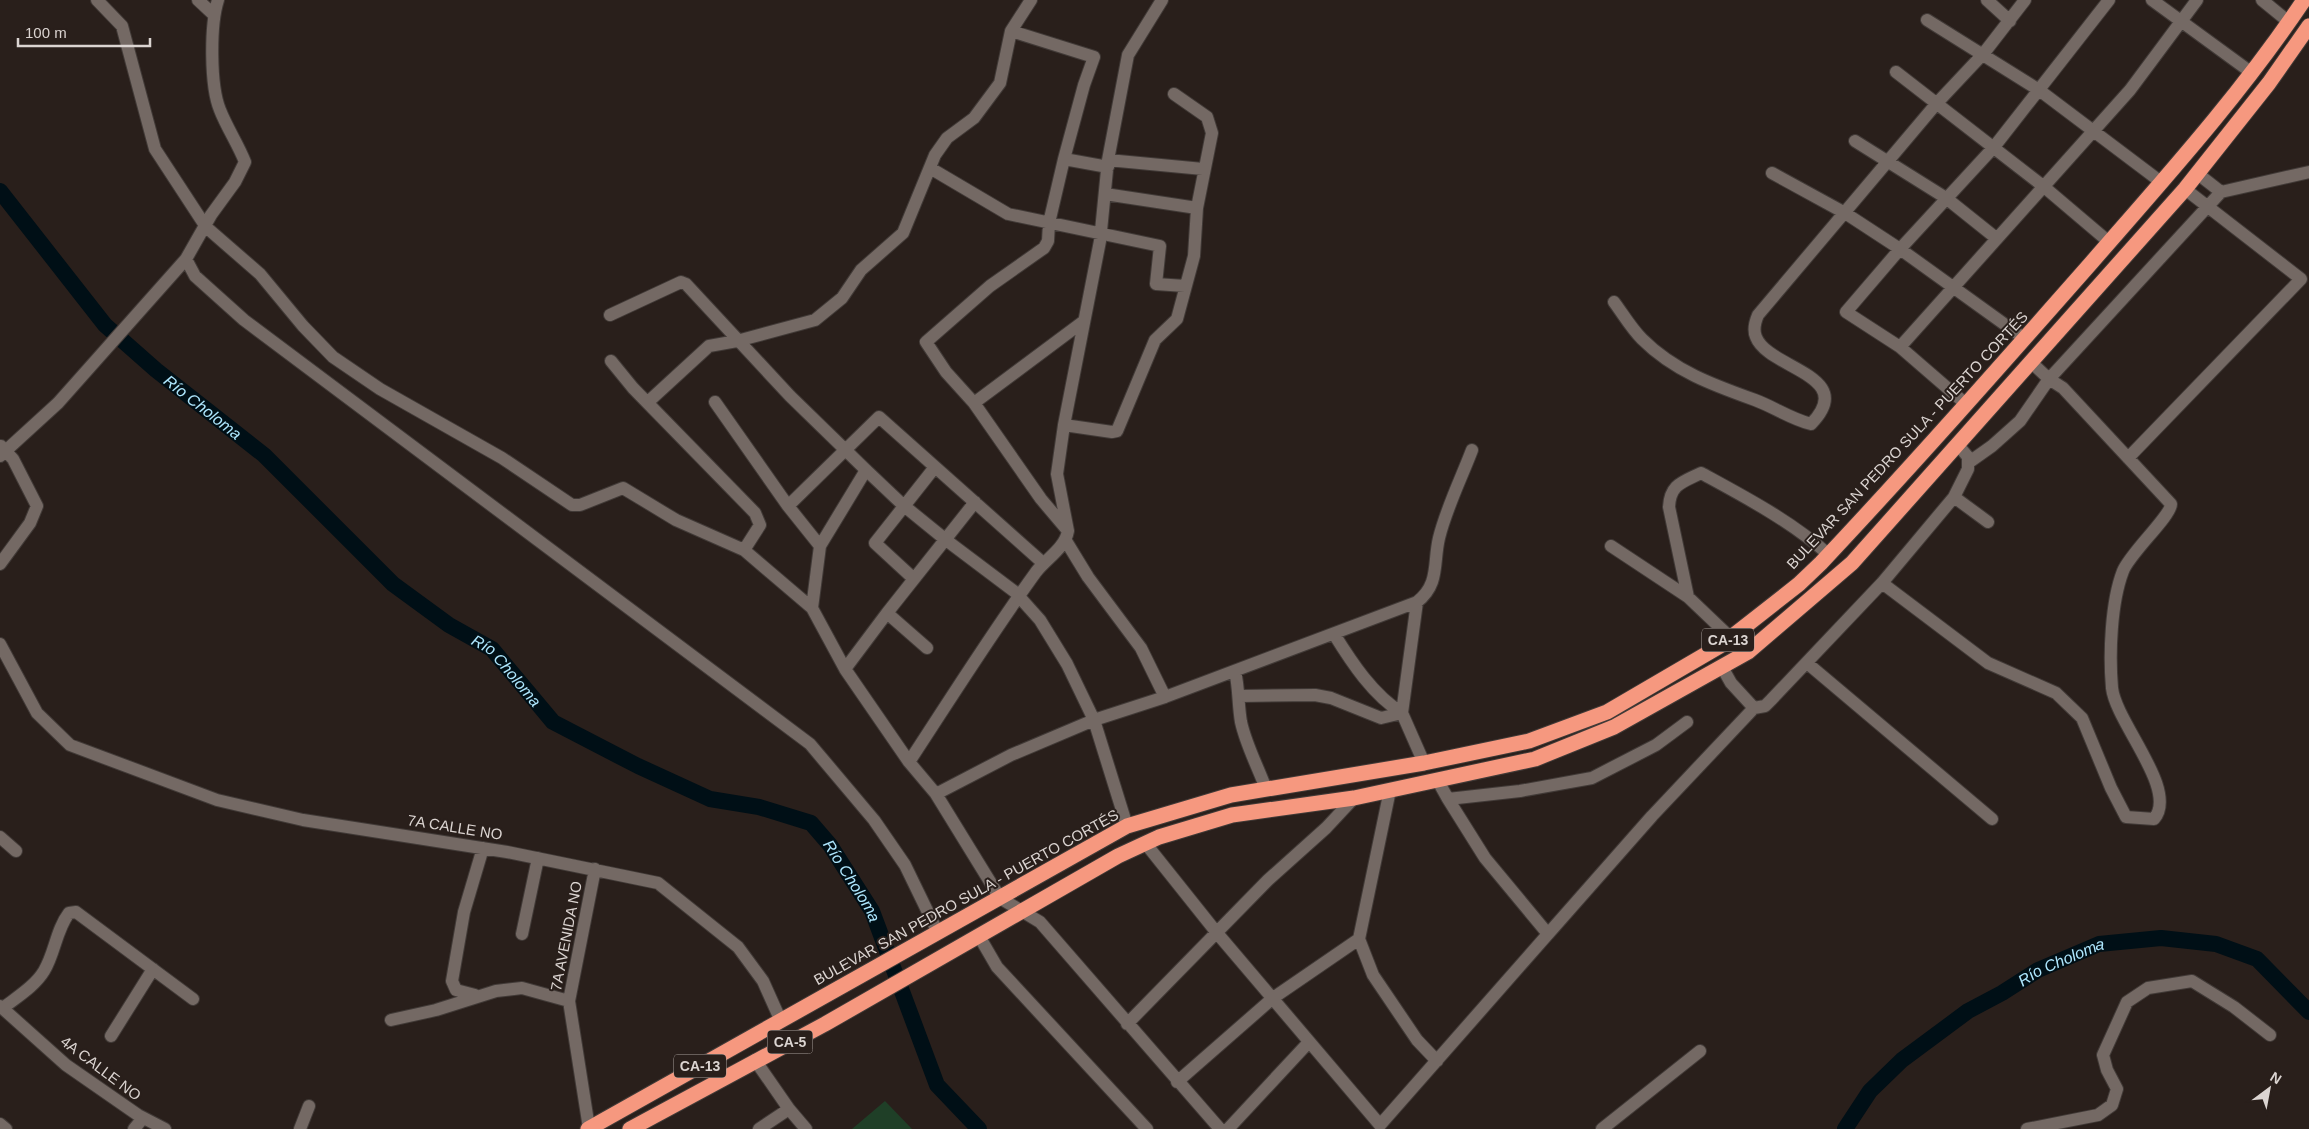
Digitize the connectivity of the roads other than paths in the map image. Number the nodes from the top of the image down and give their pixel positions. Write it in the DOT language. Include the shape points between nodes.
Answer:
graph roads {
  1 [pos="97,0"];
  2 [pos="198,0"];
  3 [pos="218,0"];
  4 [pos="1032,0"];
  5 [pos="1162,0"];
  6 [pos="1987,0"];
  7 [pos="2025,0"];
  8 [pos="2109,0"];
  9 [pos="2152,0"];
  10 [pos="2196,0"];
  11 [pos="2262,0"];
  12 [pos="2304,0"];
  13 [pos="213,14"];
  14 [pos="1927,20"];
  15 [pos="2010,21"];
  16 [pos="2182,21"];
  17 [pos="2289,22"];
  18 [pos="2309,26"];
  19 [pos="1011,31"];
  20 [pos="1984,54"];
  21 [pos="1896,72"];
  22 [pos="2252,73"];
  23 [pos="2039,90"];
  24 [pos="1174,94"];
  25 [pos="1937,103"];
  26 [pos="2093,131"];
  27 [pos="1855,141"];
  28 [pos="1994,147"];
  29 [pos="1064,159"];
  30 [pos="1888,161"];
  31 [pos="1108,163"];
  32 [pos="930,168"];
  33 [pos="1203,169"];
  34 [pos="2309,172"];
  35 [pos="1772,173"];
  36 [pos="2198,174"];
  37 [pos="2161,182"];
  38 [pos="2043,186"];
  39 [pos="2185,189"];
  40 [pos="2221,192"];
  41 [pos="1105,194"];
  42 [pos="1946,198"];
  43 [pos="1197,208"];
  44 [pos="2207,208"];
  45 [pos="1845,213"];
  46 [pos="1049,223"];
  47 [pos="206,226"];
  48 [pos="1101,234"];
  49 [pos="1996,238"];
  50 [pos="2109,242"];
  51 [pos="1900,249"];
  52 [pos="186,259"];
  53 [pos="1185,286"];
  54 [pos="1954,288"];
  55 [pos="1614,302"];
  56 [pos="610,315"];
  57 [pos="1084,321"];
  58 [pos="2025,338"];
  59 [pos="737,341"];
  60 [pos="1900,347"];
  61 [pos="611,361"];
  62 [pos="2031,362"];
  63 [pos="2049,379"];
  64 [pos="648,402"];
  65 [pos="715,402"];
  66 [pos="974,403"];
  67 [pos="1967,405"];
  68 [pos="1064,425"];
  69 [pos="1958,445"];
  70 [pos="2,450"];
  71 [pos="1472,450"];
  72 [pos="846,451"];
  73 [pos="2128,458"];
  74 [pos="1968,463"];
  75 [pos="935,467"];
  76 [pos="866,470"];
  77 [pos="1954,496"];
  78 [pos="976,502"];
  79 [pos="903,505"];
  80 [pos="788,506"];
  81 [pos="1988,522"];
  82 [pos="1067,536"];
  83 [pos="946,540"];
  84 [pos="820,546"];
  85 [pos="1612,546"];
  86 [pos="744,550"];
  87 [pos="1828,555"];
  88 [pos="1043,563"];
  89 [pos="0,564"];
  90 [pos="914,579"];
  91 [pos="1882,583"];
  92 [pos="1019,596"];
  93 [pos="1688,598"];
  94 [pos="1417,602"];
  95 [pos="812,608"];
  96 [pos="887,612"];
  97 [pos="1334,634"];
  98 [pos="1731,638"];
  99 [pos="0,644"];
  100 [pos="927,648"];
  101 [pos="1807,663"];
  102 [pos="1722,667"];
  103 [pos="846,669"];
  104 [pos="1235,671"];
  105 [pos="1240,696"];
  106 [pos="1165,698"];
  107 [pos="1754,708"];
  108 [pos="1402,713"];
  109 [pos="1094,720"];
  110 [pos="1687,722"];
  111 [pos="909,762"];
  112 [pos="1424,763"];
  113 [pos="1438,781"];
  114 [pos="1266,789"];
  115 [pos="1390,790"];
  116 [pos="936,794"];
  117 [pos="1354,798"];
  118 [pos="1448,799"];
  119 [pos="1992,818"];
  120 [pos="1127,826"];
  121 [pos="0,837"];
  122 [pos="1146,844"];
  123 [pos="483,848"];
  124 [pos="16,851"];
  125 [pos="538,858"];
  126 [pos="595,869"];
  127 [pos="1000,898"];
  128 [pos="1021,911"];
  129 [pos="1217,933"];
  130 [pos="522,934"];
  131 [pos="1548,934"];
  132 [pos="933,935"];
  133 [pos="978,936"];
  134 [pos="1359,939"];
  135 [pos="153,969"];
  136 [pos="478,995"];
  137 [pos="1273,998"];
  138 [pos="193,1000"];
  139 [pos="569,1001"];
  140 [pos="1,1007"];
  141 [pos="780,1019"];
  142 [pos="391,1020"];
  143 [pos="824,1024"];
  144 [pos="1127,1024"];
  145 [pos="2270,1035"];
  146 [pos="112,1036"];
  147 [pos="1309,1042"];
  148 [pos="1700,1051"];
  149 [pos="756,1060"];
  150 [pos="1438,1061"];
  151 [pos="1177,1082"];
  152 [pos="309,1106"];
  153 [pos="789,1109"];
  154 [pos="143,1118"];
  155 [pos="0,1124"];
  156 [pos="1378,1127"];
  157 [pos="6,1129"];
  158 [pos="134,1129"];
  159 [pos="164,1129"];
  160 [pos="300,1129"];
  161 [pos="588,1129"];
  162 [pos="630,1129"];
  163 [pos="759,1129"];
  164 [pos="806,1129"];
  165 [pos="1147,1129"];
  166 [pos="1220,1129"];
  167 [pos="1228,1129"];
  168 [pos="1602,1129"];
  169 [pos="2027,1129"];
  1 -- 47 [label="street" via="122,26 155,149"];
  2 -- 13 [label="street"];
  3 -- 13 [label="street"];
  4 -- 19 [label="street"];
  5 -- 31 [label="street" via="1128,55"];
  6 -- 15 [label="street"];
  7 -- 15 [label="street"];
  8 -- 23 [label="street"];
  9 -- 16 [label="street"];
  10 -- 16 [label="street"];
  11 -- 17 [label="street"];
  12 -- 17 [label="highway, BULEVAR SAN PEDRO SULA - PUERTO CORTÉS / CA-13"];
  13 -- 47 [label="street" via="213,66 219,110 245,162"];
  14 -- 20 [label="street"];
  15 -- 20 [label="street"];
  16 -- 22 [label="street"];
  16 -- 26 [label="street" via="2145,71"];
  17 -- 22 [label="highway, BULEVAR SAN PEDRO SULA - PUERTO CORTÉS / CA-13"];
  18 -- 36 [label="highway, CA-13"];
  19 -- 29 [label="street" via="1094,57"];
  19 -- 32 [label="street" via="1000,83 974,118 947,138"];
  20 -- 23 [label="street"];
  20 -- 25 [label="street"];
  21 -- 25 [label="street"];
  22 -- 37 [label="highway, BULEVAR SAN PEDRO SULA - PUERTO CORTÉS / CA-13" via="2207,131"];
  23 -- 26 [label="street"];
  23 -- 28 [label="street"];
  24 -- 33 [label="street" via="1207,117 1212,133"];
  25 -- 28 [label="street"];
  25 -- 30 [label="street"];
  26 -- 37 [label="street"];
  26 -- 38 [label="street"];
  27 -- 30 [label="street"];
  28 -- 38 [label="street"];
  28 -- 42 [label="street"];
  29 -- 31 [label="street"];
  29 -- 46 [label="street"];
  30 -- 42 [label="street"];
  30 -- 45 [label="street"];
  31 -- 33 [label="street"];
  31 -- 41 [label="street"];
  32 -- 46 [label="street" via="1008,214"];
  32 -- 59 [label="street" via="903,233 861,270 842,298 815,320"];
  33 -- 43 [label="street"];
  34 -- 40 [label="street"];
  35 -- 45 [label="street"];
  36 -- 39 [label="highway, CA-13"];
  36 -- 40 [label="street"];
  37 -- 50 [label="highway, BULEVAR SAN PEDRO SULA - PUERTO CORTÉS / CA-13"];
  38 -- 49 [label="street"];
  38 -- 50 [label="street"];
  39 -- 44 [label="street"];
  39 -- 62 [label="highway, CA-13"];
  40 -- 44 [label="street"];
  41 -- 43 [label="street"];
  41 -- 48 [label="street"];
  42 -- 49 [label="street"];
  42 -- 51 [label="street"];
  43 -- 53 [label="street" via="1194,256"];
  44 -- 63 [label="street"];
  44 -- 73 [label="street" via="2301,279"];
  45 -- 51 [label="street"];
  45 -- 55 [label="street" via="1758,314 1754,324 1756,337 1764,349 1822,386 1824,401 1821,414 1811,424 1707,383 1659,354 1640,337"];
  46 -- 48 [label="street"];
  46 -- 66 [label="street" via="1048,241 1044,248 990,286 926,342 946,372"];
  47 -- 52 [label="street"];
  47 -- 86 [label="street" via="260,274 333,357 380,390 502,458 572,505 580,505 623,488 676,520"];
  48 -- 53 [label="street" via="1160,246 1156,284"];
  48 -- 57 [label="street"];
  49 -- 54 [label="street"];
  50 -- 58 [label="highway, BULEVAR SAN PEDRO SULA - PUERTO CORTÉS / CA-13"];
  51 -- 54 [label="street"];
  51 -- 60 [label="street" via="1846,312"];
  52 -- 70 [label="street" via="58,404"];
  52 -- 132 [label="street" via="194,276 244,320 810,744 879,827 904,865"];
  53 -- 68 [label="street" via="1177,319 1155,340 1117,431"];
  54 -- 58 [label="street"];
  54 -- 60 [label="street"];
  56 -- 59 [label="street" via="681,282"];
  57 -- 66 [label="street"];
  57 -- 68 [label="street"];
  58 -- 67 [label="highway, BULEVAR SAN PEDRO SULA - PUERTO CORTÉS / CA-13"];
  59 -- 64 [label="street" via="709,346"];
  59 -- 72 [label="street"];
  60 -- 67 [label="street"];
  61 -- 64 [label="street"];
  62 -- 63 [label="street"];
  62 -- 69 [label="highway, CA-13"];
  63 -- 73 [label="street" via="2064,388"];
  63 -- 74 [label="street" via="2020,421"];
  64 -- 86 [label="street" via="755,513 760,525"];
  65 -- 80 [label="street"];
  66 -- 82 [label="street"];
  67 -- 87 [label="highway, BULEVAR SAN PEDRO SULA - PUERTO CORTÉS / CA-13"];
  68 -- 82 [label="street" via="1057,474"];
  69 -- 74 [label="street" via="1968,457"];
  69 -- 102 [label="highway, CA-13" via="1852,563 1765,639"];
  70 -- 89 [label="street" via="13,459 37,506 30,523"];
  71 -- 94 [label="street" via="1438,540 1436,571 1426,594"];
  72 -- 75 [label="street" via="880,417"];
  72 -- 76 [label="street"];
  72 -- 80 [label="street"];
  73 -- 91 [label="street" via="2169,499 2171,506 2169,513 2123,570 2114,611 2112,689 2129,731 2154,775 2162,800 2159,814 2154,819 2126,816 2110,788 2082,718 2056,693 1988,663"];
  74 -- 77 [label="street"];
  75 -- 78 [label="street"];
  75 -- 79 [label="street"];
  76 -- 79 [label="street"];
  76 -- 84 [label="street"];
  77 -- 81 [label="street"];
  77 -- 91 [label="street"];
  78 -- 83 [label="street"];
  78 -- 88 [label="street"];
  79 -- 83 [label="street"];
  79 -- 90 [label="street" via="875,543"];
  80 -- 84 [label="street"];
  82 -- 88 [label="street"];
  82 -- 106 [label="street" via="1088,577 1141,648"];
  83 -- 90 [label="street"];
  83 -- 92 [label="street"];
  84 -- 95 [label="street"];
  85 -- 93 [label="street"];
  86 -- 95 [label="street"];
  87 -- 93 [label="street" via="1802,533 1701,473 1675,487 1670,495 1669,507"];
  87 -- 98 [label="highway, BULEVAR SAN PEDRO SULA - PUERTO CORTÉS / CA-13" via="1799,584"];
  88 -- 92 [label="street"];
  90 -- 96 [label="street"];
  91 -- 101 [label="street"];
  92 -- 109 [label="street" via="1040,620 1067,664"];
  92 -- 111 [label="street"];
  93 -- 98 [label="street"];
  94 -- 97 [label="street"];
  94 -- 108 [label="street"];
  95 -- 103 [label="street"];
  96 -- 100 [label="street"];
  96 -- 103 [label="street"];
  97 -- 104 [label="street"];
  97 -- 108 [label="street" via="1352,664 1383,698"];
  98 -- 112 [label="highway, BULEVAR SAN PEDRO SULA - PUERTO CORTÉS / CA-13" via="1607,712 1529,741"];
  99 -- 123 [label="street, 7A CALLE NO" via="37,713 70,745 217,800 303,820"];
  101 -- 107 [label="street" via="1765,706"];
  101 -- 119 [label="street"];
  102 -- 107 [label="street" via="1731,683"];
  102 -- 113 [label="highway, CA-13" via="1614,727 1544,755"];
  103 -- 111 [label="street"];
  104 -- 105 [label="street"];
  104 -- 106 [label="street"];
  105 -- 108 [label="street" via="1316,695 1381,718"];
  105 -- 114 [label="street" via="1241,722"];
  106 -- 109 [label="street"];
  107 -- 131 [label="street" via="1652,816"];
  108 -- 112 [label="street"];
  109 -- 116 [label="street" via="1011,755"];
  109 -- 120 [label="street"];
  110 -- 118 [label="street" via="1656,745 1592,778"];
  111 -- 116 [label="street"];
  112 -- 114 [label="highway, BULEVAR SAN PEDRO SULA - PUERTO CORTÉS / CA-13"];
  113 -- 115 [label="highway, CA-13"];
  113 -- 118 [label="street"];
  114 -- 120 [label="highway, BULEVAR SAN PEDRO SULA - PUERTO CORTÉS / CA-13" via="1231,795"];
  115 -- 117 [label="highway, CA-13"];
  115 -- 134 [label="street"];
  116 -- 127 [label="street"];
  117 -- 122 [label="highway, CA-13" via="1232,815"];
  117 -- 129 [label="street"];
  118 -- 131 [label="street" via="1485,858"];
  120 -- 127 [label="highway, BULEVAR SAN PEDRO SULA - PUERTO CORTÉS / CA-13"];
  121 -- 124 [label="street"];
  122 -- 128 [label="highway, CA-13" via="1118,856"];
  122 -- 129 [label="street"];
  123 -- 125 [label="street, 7A CALLE NO"];
  123 -- 136 [label="street" via="464,912 452,981 456,990"];
  125 -- 126 [label="street, 7A CALLE NO"];
  125 -- 130 [label="street"];
  126 -- 139 [label="street, 7A AVENIDA NO"];
  126 -- 141 [label="street, 7A CALLE NO" via="658,883 706,920 738,947 763,981"];
  127 -- 128 [label="street"];
  127 -- 132 [label="highway, BULEVAR SAN PEDRO SULA - PUERTO CORTÉS / CA-13"];
  128 -- 133 [label="highway, CA-13"];
  128 -- 144 [label="street" via="1040,922"];
  129 -- 137 [label="street"];
  129 -- 144 [label="street"];
  131 -- 150 [label="street"];
  132 -- 141 [label="highway, BULEVAR SAN PEDRO SULA - PUERTO CORTÉS / CA-13"];
  133 -- 143 [label="highway, CA-13"];
  133 -- 165 [label="street" via="997,967"];
  134 -- 137 [label="street"];
  134 -- 150 [label="street" via="1373,975 1417,1040"];
  135 -- 138 [label="street"];
  135 -- 140 [label="street" via="85,917 76,912 69,913 63,920 45,970 36,981"];
  135 -- 146 [label="street"];
  136 -- 139 [label="street" via="522,988"];
  136 -- 142 [label="street" via="436,1010"];
  137 -- 147 [label="street"];
  137 -- 151 [label="street"];
  139 -- 161 [label="street, 7A AVENIDA NO"];
  140 -- 154 [label="street, 4A CALLE NO" via="66,1065"];
  141 -- 161 [label="highway, BULEVAR SAN PEDRO SULA - PUERTO CORTÉS / CA-13"];
  143 -- 149 [label="highway, CA-5"];
  144 -- 151 [label="street"];
  145 -- 169 [label="street" via="2221,998 2192,981 2148,988 2126,1002 2103,1055 2117,1089 2112,1105 2098,1115"];
  147 -- 156 [label="street"];
  147 -- 167 [label="street"];
  148 -- 168 [label="street"];
  149 -- 153 [label="street"];
  149 -- 162 [label="highway, CA-13"];
  150 -- 156 [label="street"];
  151 -- 166 [label="street"];
  152 -- 160 [label="street"];
  153 -- 163 [label="street"];
  153 -- 164 [label="street"];
  154 -- 158 [label="street"];
  154 -- 159 [label="street, 4A CALLE NO"];
  155 -- 157 [label="street"];
}
